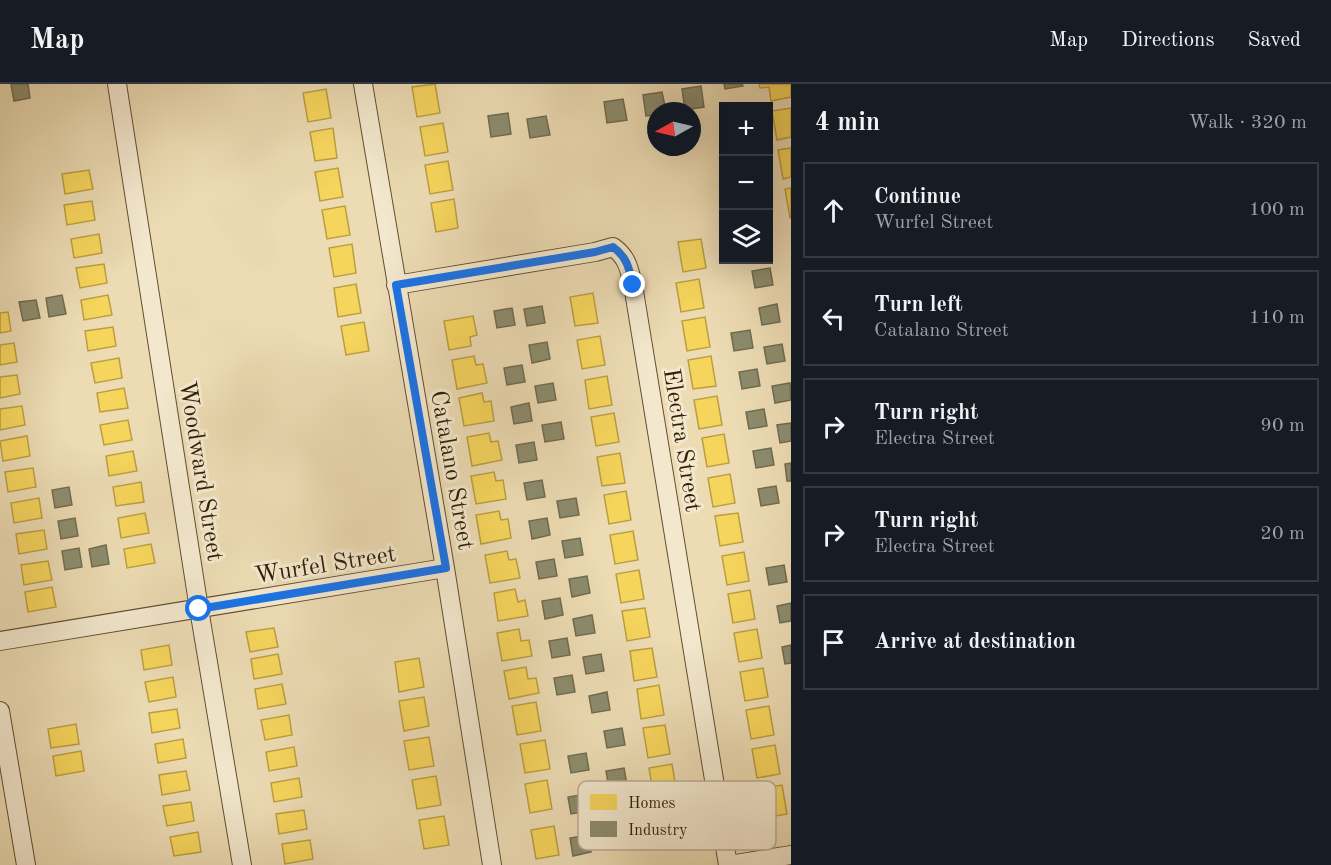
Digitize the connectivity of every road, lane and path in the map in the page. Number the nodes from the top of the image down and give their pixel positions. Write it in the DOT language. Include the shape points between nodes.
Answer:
graph roads {
  1 [pos="117,84"];
  2 [pos="363,84"];
  3 [pos="396,285"];
  4 [pos="446,568"];
  5 [pos="199,609"];
  6 [pos="0,641"];
  7 [pos="0,711"];
  8 [pos="715,781"];
  9 [pos="727,850"];
  10 [pos="791,855"];
  11 [pos="26,865"];
  12 [pos="242,865"];
  13 [pos="492,865"];
  14 [pos="729,865"];
  1 -- 5 [label="street, Woodward Street"];
  2 -- 3 [label="street, Catalano Street"];
  3 -- 4 [label="street, Catalano Street"];
  3 -- 8 [label="street, Electra Street" via="613,247 624,255 633,285"];
  4 -- 5 [label="street, Wurfel Street"];
  4 -- 13 [label="street, Catalano Street"];
  5 -- 6 [label="street, Wurfel Street"];
  5 -- 12 [label="street, Woodward Street"];
  7 -- 11 [label="street"];
  9 -- 14 [label="street, Electra Street"];
  10 -- 14 [label="street"];
}
